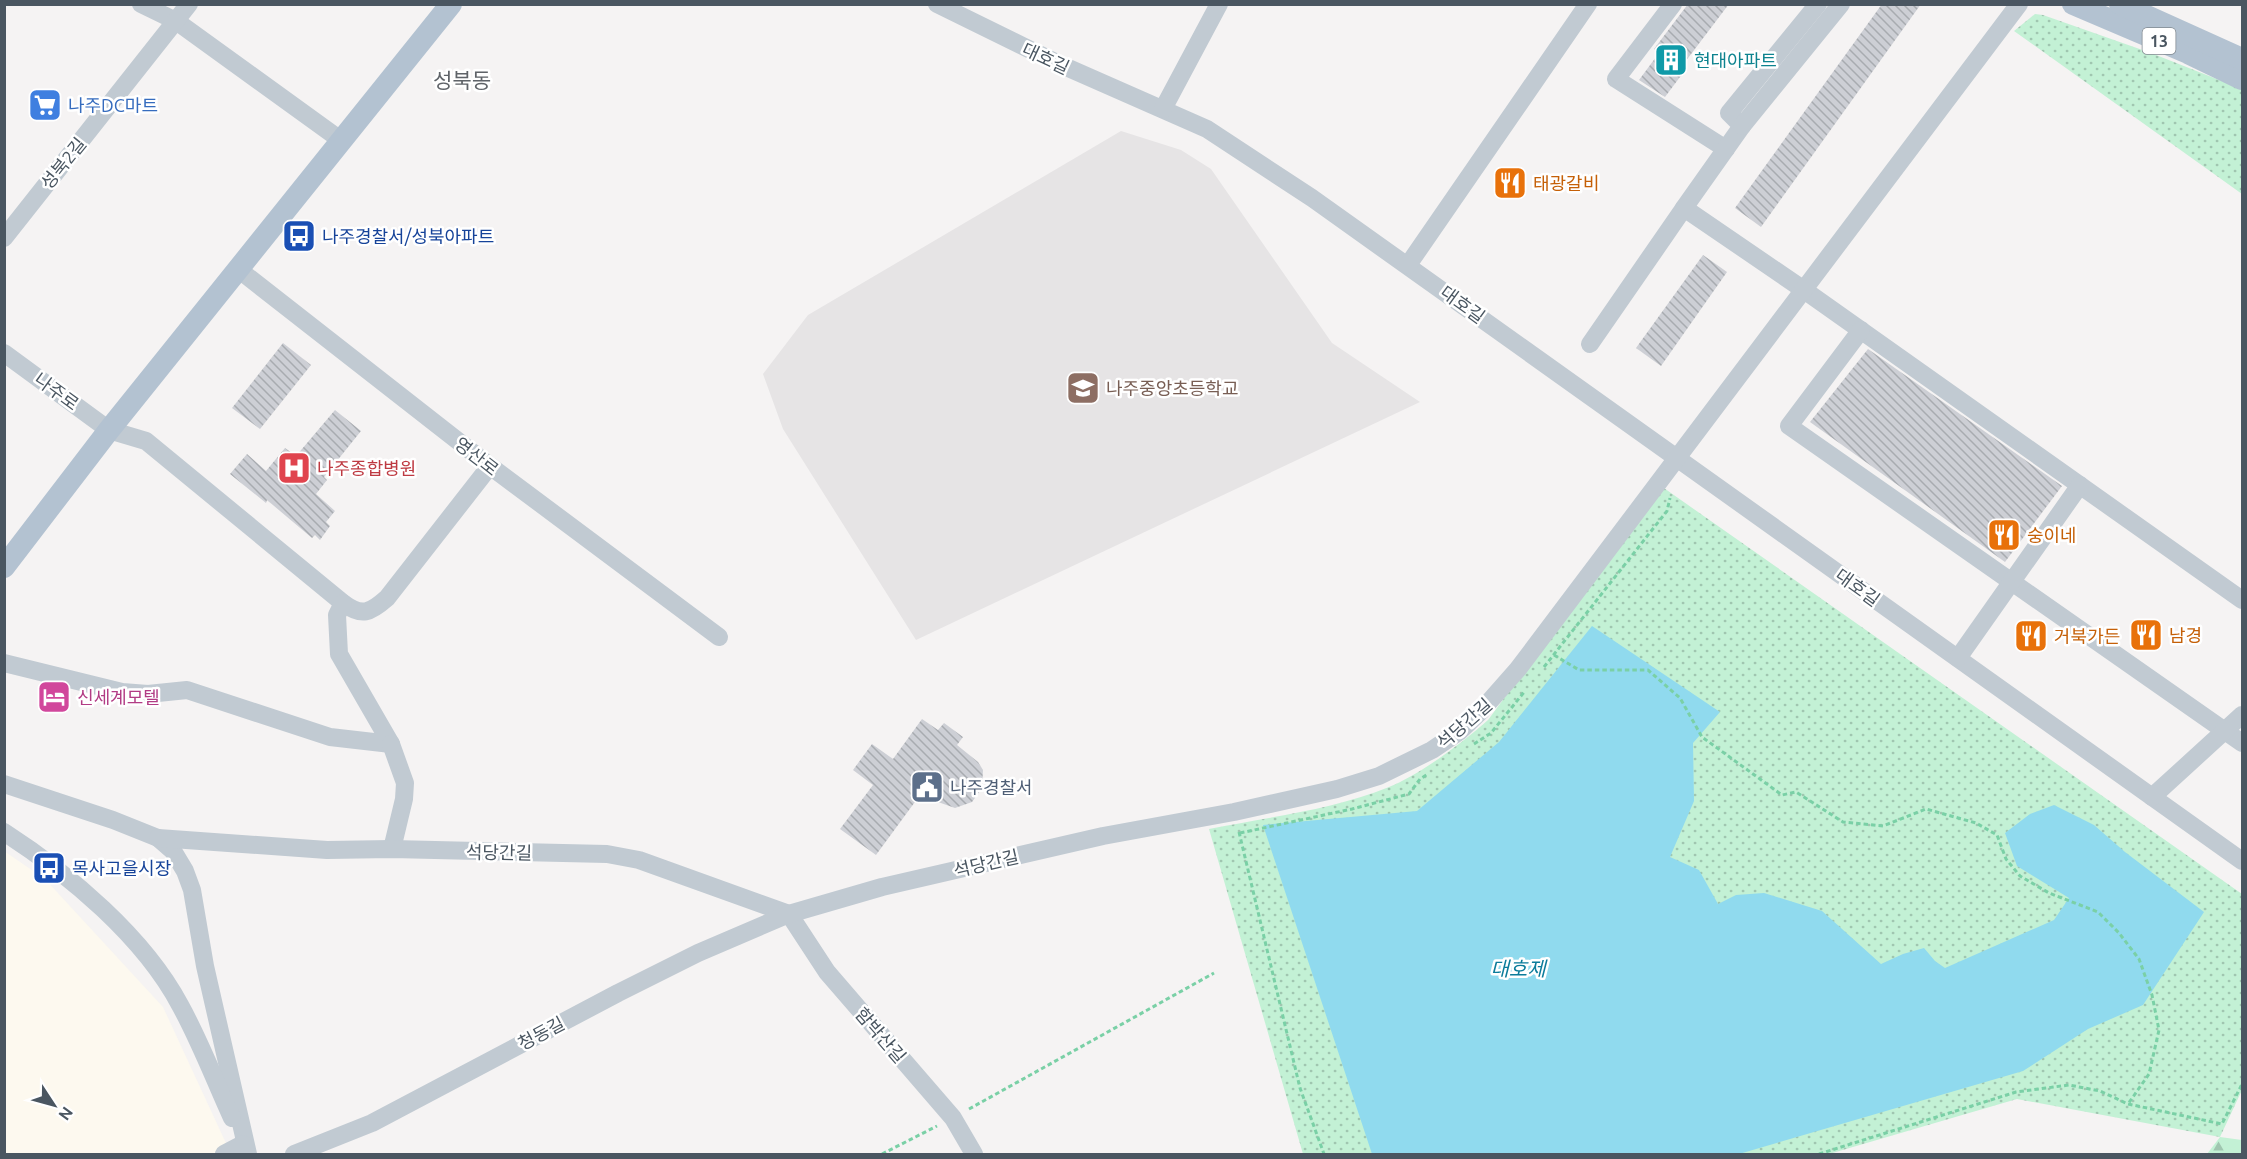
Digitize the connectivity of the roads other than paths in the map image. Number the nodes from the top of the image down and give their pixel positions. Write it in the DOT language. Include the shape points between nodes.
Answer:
graph roads {
  1 [pos="141,4"];
  2 [pos="189,4"];
  3 [pos="451,4"];
  4 [pos="937,4"];
  5 [pos="1219,4"];
  6 [pos="1588,4"];
  7 [pos="1673,4"];
  8 [pos="1818,4"];
  9 [pos="1841,4"];
  10 [pos="2019,4"];
  11 [pos="2073,4"];
  12 [pos="2120,4"];
  13 [pos="176,21"];
  14 [pos="2242,59"];
  15 [pos="2242,79"];
  16 [pos="1163,109"];
  17 [pos="1742,126"];
  18 [pos="342,141"];
  19 [pos="1726,149"];
  20 [pos="1684,208"];
  21 [pos="4,238"];
  22 [pos="1408,265"];
  23 [pos="238,269"];
  24 [pos="1804,290"];
  25 [pos="1861,330"];
  26 [pos="1590,344"];
  27 [pos="4,353"];
  28 [pos="109,430"];
  29 [pos="1676,458"];
  30 [pos="490,466"];
  31 [pos="2080,485"];
  32 [pos="4,567"];
  33 [pos="2012,582"];
  34 [pos="2242,600"];
  35 [pos="351,607"];
  36 [pos="718,637"];
  37 [pos="1958,658"];
  38 [pos="4,663"];
  39 [pos="2242,715"];
  40 [pos="2225,730"];
  41 [pos="2242,743"];
  42 [pos="391,744"];
  43 [pos="4,784"];
  44 [pos="2152,797"];
  45 [pos="4,832"];
  46 [pos="158,838"];
  47 [pos="392,849"];
  48 [pos="2242,861"];
  49 [pos="789,914"];
  50 [pos="246,1151"];
  51 [pos="224,1155"];
  52 [pos="294,1155"];
  53 [pos="974,1155"];
  1 -- 13 [label="street"];
  2 -- 13 [label="street, 성북2길"];
  3 -- 18 [label="main road"];
  4 -- 16 [label="street, 대호길"];
  5 -- 16 [label="street"];
  6 -- 22 [label="street"];
  7 -- 19 [label="street" via="1616,79"];
  8 -- 17 [label="street" via="1730,113"];
  9 -- 17 [label="street"];
  10 -- 24 [label="street, 석당간길"];
  11 -- 15 [label="main road, 13"];
  12 -- 14 [label="main road, 13"];
  13 -- 18 [label="street"];
  13 -- 21 [label="street, 성북2길"];
  16 -- 22 [label="street, 대호길" via="1207,129"];
  17 -- 19 [label="street"];
  18 -- 23 [label="main road"];
  19 -- 20 [label="street"];
  20 -- 24 [label="street"];
  20 -- 26 [label="street"];
  22 -- 29 [label="street, 대호길"];
  23 -- 28 [label="main road"];
  23 -- 30 [label="street, 영산로"];
  24 -- 25 [label="street"];
  24 -- 29 [label="street, 석당간길"];
  25 -- 31 [label="street"];
  25 -- 33 [label="street" via="1789,426"];
  27 -- 28 [label="street, 나주로"];
  28 -- 32 [label="main road"];
  28 -- 35 [label="street" via="146,441"];
  29 -- 37 [label="street, 대호길"];
  29 -- 49 [label="street, 석당간길" via="1518,669 1460,731 1432,750 1379,776 1337,789 1103,836 882,887"];
  30 -- 35 [label="street" via="387,598 374,610"];
  30 -- 36 [label="street, 영산로"];
  31 -- 33 [label="street"];
  31 -- 34 [label="street"];
  33 -- 37 [label="street"];
  33 -- 40 [label="street"];
  35 -- 42 [label="street" via="337,615 339,654"];
  37 -- 44 [label="street, 대호길"];
  38 -- 42 [label="street" via="122,692 187,690 330,738"];
  39 -- 40 [label="street"];
  40 -- 41 [label="street"];
  40 -- 44 [label="street"];
  42 -- 47 [label="street" via="405,783"];
  43 -- 46 [label="street"];
  44 -- 48 [label="street, 대호길"];
  45 -- 50 [label="street" via="69,878 162,974 181,1005"];
  46 -- 47 [label="street, 석당간길" via="288,849"];
  46 -- 50 [label="street" via="173,851 192,890"];
  47 -- 49 [label="street, 석당간길" via="607,854 639,861"];
  49 -- 52 [label="street, 청동길" via="638,983 372,1123"];
  49 -- 53 [label="street, 함박산길" via="827,972 953,1118"];
  50 -- 51 [label="street"];
}
